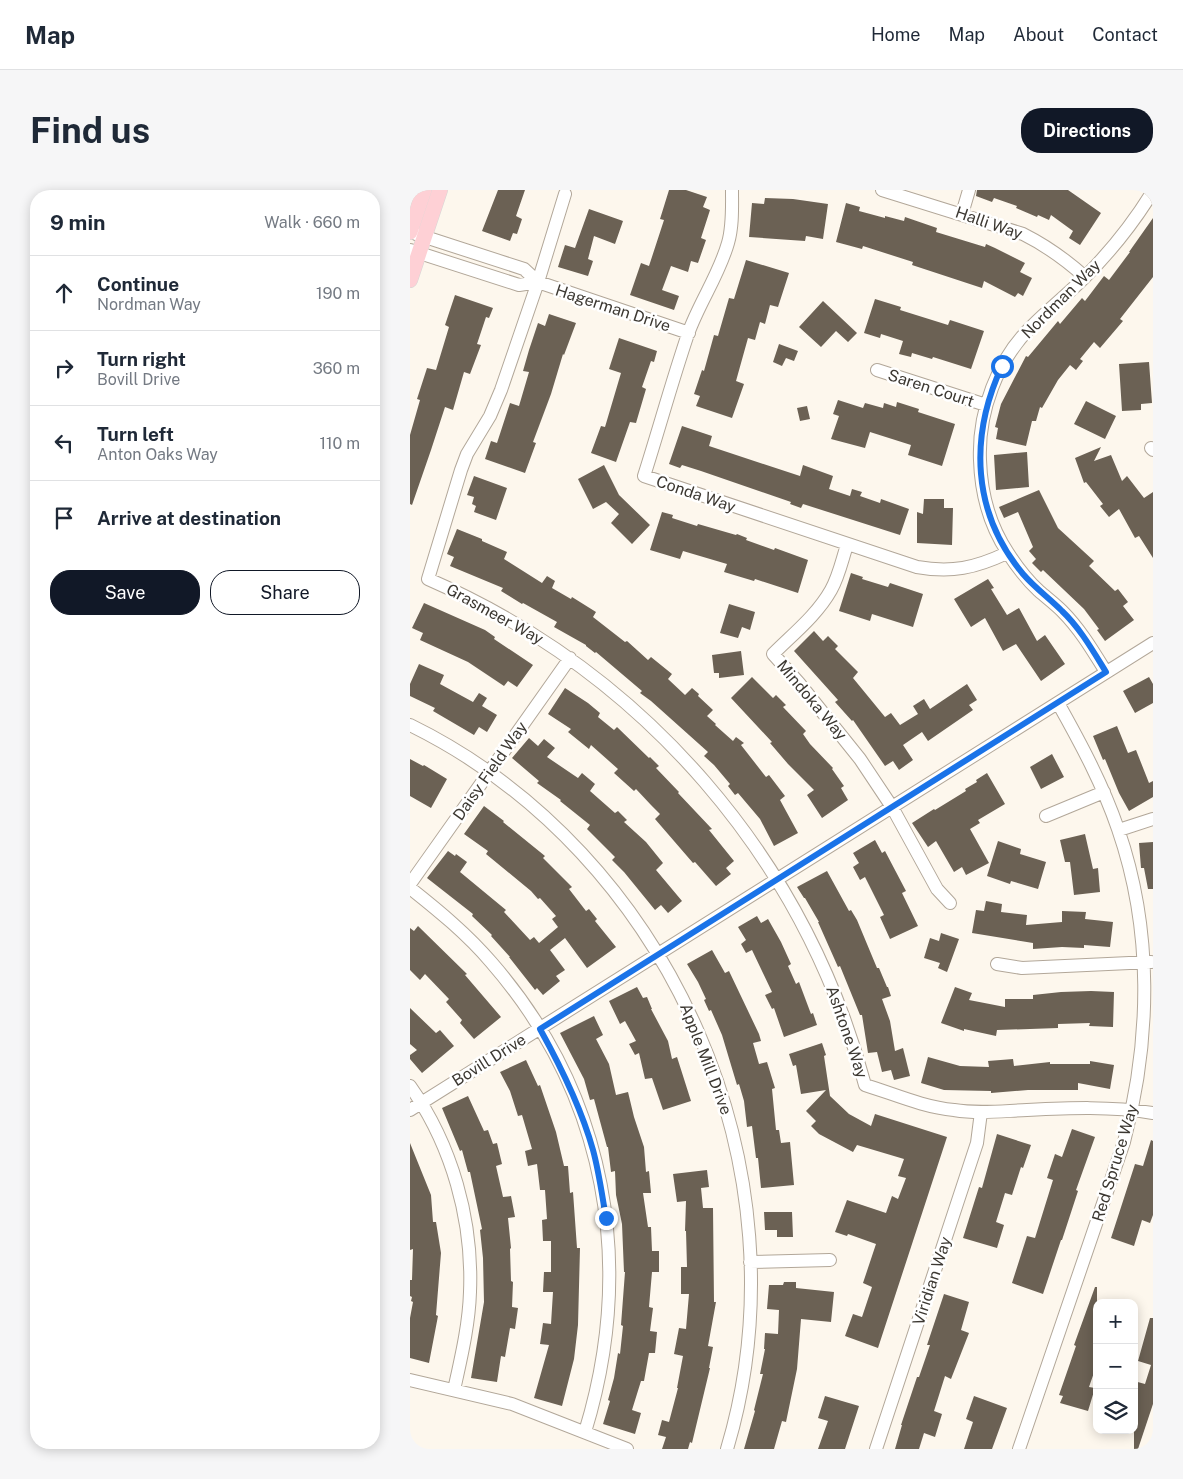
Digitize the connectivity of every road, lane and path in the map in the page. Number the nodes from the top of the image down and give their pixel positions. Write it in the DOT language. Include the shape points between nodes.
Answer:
graph roads {
  1 [pos="424,190"];
  2 [pos="440,190"];
  3 [pos="732,190"];
  4 [pos="882,190"];
  5 [pos="969,190"];
  6 [pos="1153,191"];
  7 [pos="565,194"];
  8 [pos="962,214"];
  9 [pos="410,232"];
  10 [pos="426,237"];
  11 [pos="415,251"];
  12 [pos="1085,277"];
  13 [pos="410,280"];
  14 [pos="538,282"];
  15 [pos="689,333"];
  16 [pos="876,370"];
  17 [pos="986,405"];
  18 [pos="847,545"];
  19 [pos="1007,553"];
  20 [pos="1153,643"];
  21 [pos="570,658"];
  22 [pos="1106,672"];
  23 [pos="1058,703"];
  24 [pos="410,725"];
  25 [pos="489,773"];
  26 [pos="1104,792"];
  27 [pos="892,807"];
  28 [pos="1046,816"];
  29 [pos="1153,819"];
  30 [pos="1119,830"];
  31 [pos="777,879"];
  32 [pos="410,884"];
  33 [pos="410,888"];
  34 [pos="950,903"];
  35 [pos="659,954"];
  36 [pos="1149,962"];
  37 [pos="997,964"];
  38 [pos="540,1029"];
  39 [pos="410,1086"];
  40 [pos="421,1103"];
  41 [pos="410,1110"];
  42 [pos="1133,1110"];
  43 [pos="981,1112"];
  44 [pos="1153,1113"];
  45 [pos="830,1260"];
  46 [pos="750,1262"];
  47 [pos="410,1380"];
  48 [pos="454,1390"];
  49 [pos="585,1432"];
  50 [pos="627,1449"];
  51 [pos="726,1449"];
  52 [pos="876,1449"];
  53 [pos="1020,1449"];
  1 -- 9 [label="main road"];
  2 -- 10 [label="main road"];
  3 -- 15 [label="street, Conda Way" via="728,242"];
  4 -- 8 [label="street, Halli Way"];
  5 -- 8 [label="street"];
  6 -- 12 [label="street, Nordman Way" via="1116,242"];
  7 -- 14 [label="street"];
  8 -- 12 [label="street, Halli Way" via="1044,244"];
  9 -- 10 [label="street, Hagerman Drive"];
  10 -- 11 [label="main road"];
  10 -- 14 [label="street, Hagerman Drive" via="524,269"];
  11 -- 13 [label="main road"];
  11 -- 14 [label="street, Hagerman Drive" via="519,285"];
  12 -- 17 [label="street, Nordman Way" via="1014,347 1002,366"];
  14 -- 15 [label="street, Hagerman Drive"];
  14 -- 21 [label="street, Grasmeer Way" via="501,390 461,470 428,579 494,610"];
  15 -- 18 [label="street, Conda Way" via="644,476"];
  16 -- 17 [label="street, Saren Court"];
  17 -- 19 [label="street, Nordman Way" via="980,450 984,496"];
  18 -- 19 [label="street, Conda Way" via="934,570 971,567"];
  18 -- 27 [label="street, Mindoka Way" via="831,590 820,606 773,654 837,728"];
  19 -- 22 [label="street, Nordman Way" via="1028,580 1078,629"];
  20 -- 22 [label="street, Bovill Drive"];
  21 -- 25 [label="street, Daisy Field Way"];
  21 -- 31 [label="street, Grasmeer Way" via="630,706 686,759 719,798"];
  22 -- 23 [label="street, Bovill Drive"];
  23 -- 26 [label="street, Red Spruce Way"];
  23 -- 27 [label="street, Bovill Drive"];
  24 -- 25 [label="street, Apple Mill Drive"];
  25 -- 32 [label="street, Daisy Field Way"];
  25 -- 35 [label="street, Apple Mill Drive" via="516,792 577,849 631,912"];
  26 -- 28 [label="street"];
  26 -- 30 [label="street, Red Spruce Way"];
  27 -- 31 [label="street, Bovill Drive"];
  27 -- 34 [label="street" via="937,889"];
  29 -- 30 [label="street"];
  30 -- 36 [label="street, Red Spruce Way"];
  31 -- 35 [label="street, Bovill Drive"];
  31 -- 43 [label="street, Ashtone Way" via="828,977 865,1085 927,1105"];
  33 -- 38 [label="street" via="462,931 490,961"];
  35 -- 38 [label="street, Bovill Drive"];
  35 -- 46 [label="street, Apple Mill Drive" via="704,1042 730,1121 746,1202"];
  36 -- 37 [label="street" via="1022,968"];
  36 -- 42 [label="street, Red Spruce Way" via="1140,1071"];
  38 -- 40 [label="street, Bovill Drive"];
  38 -- 49 [label="street" via="578,1106 592,1147 606,1218 609,1319 603,1362"];
  39 -- 40 [label="street"];
  40 -- 41 [label="street, Bovill Drive"];
  40 -- 48 [label="street" via="448,1159 462,1206 468,1243 470,1293"];
  42 -- 43 [label="street, Ashtone Way" via="1083,1107"];
  42 -- 44 [label="street, Ashtone Way"];
  42 -- 53 [label="street, Red Spruce Way"];
  43 -- 52 [label="street, Viridian Way" via="977,1142"];
  45 -- 46 [label="street"];
  46 -- 51 [label="street, Apple Mill Drive" via="745,1361"];
  47 -- 48 [label="street"];
  48 -- 49 [label="street" via="512,1404"];
  49 -- 50 [label="street"];
}
